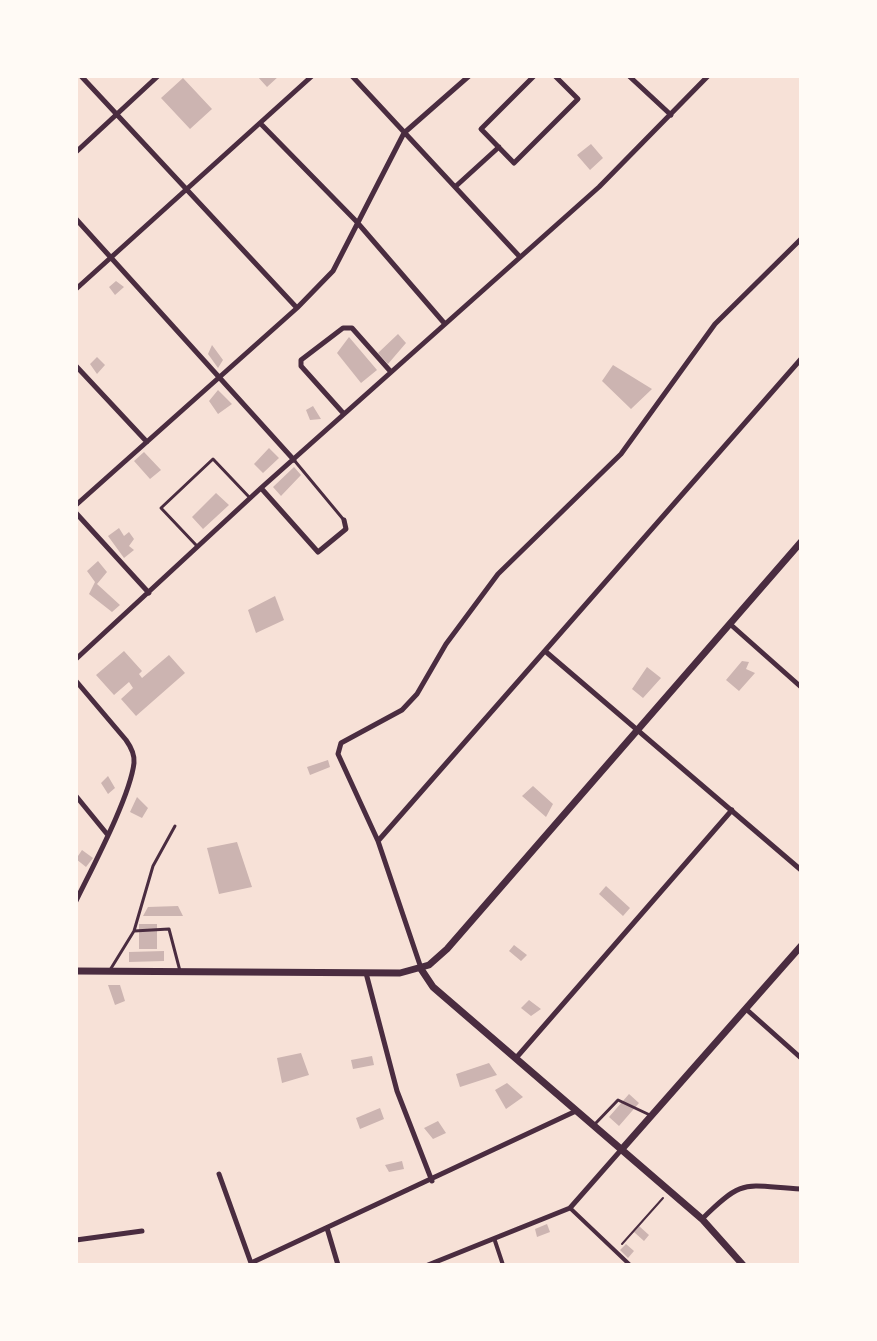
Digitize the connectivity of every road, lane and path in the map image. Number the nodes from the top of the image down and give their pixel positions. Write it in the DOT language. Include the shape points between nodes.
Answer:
graph roads {
  1 [pos="81,76"];
  2 [pos="158,76"];
  3 [pos="312,76"];
  4 [pos="352,76"];
  5 [pos="469,76"];
  6 [pos="534,76"];
  7 [pos="555,76"];
  8 [pos="629,76"];
  9 [pos="708,76"];
  10 [pos="117,114"];
  11 [pos="671,115"];
  12 [pos="260,123"];
  13 [pos="404,133"];
  14 [pos="499,147"];
  15 [pos="76,152"];
  16 [pos="455,187"];
  17 [pos="187,189"];
  18 [pos="76,219"];
  19 [pos="356,221"];
  20 [pos="801,239"];
  21 [pos="112,257"];
  22 [pos="520,257"];
  23 [pos="76,289"];
  24 [pos="297,308"];
  25 [pos="445,324"];
  26 [pos="800,361"];
  27 [pos="76,366"];
  28 [pos="391,372"];
  29 [pos="220,376"];
  30 [pos="344,414"];
  31 [pos="147,442"];
  32 [pos="294,460"];
  33 [pos="261,488"];
  34 [pos="250,498"];
  35 [pos="76,505"];
  36 [pos="76,513"];
  37 [pos="344,520"];
  38 [pos="801,542"];
  39 [pos="197,547"];
  40 [pos="149,593"];
  41 [pos="729,624"];
  42 [pos="545,651"];
  43 [pos="76,659"];
  44 [pos="76,681"];
  45 [pos="801,687"];
  46 [pos="638,731"];
  47 [pos="76,796"];
  48 [pos="732,810"];
  49 [pos="175,826"];
  50 [pos="107,834"];
  51 [pos="378,841"];
  52 [pos="801,870"];
  53 [pos="76,901"];
  54 [pos="134,931"];
  55 [pos="801,946"];
  56 [pos="421,969"];
  57 [pos="76,971"];
  58 [pos="365,972"];
  59 [pos="108,973"];
  60 [pos="181,973"];
  61 [pos="746,1009"];
  62 [pos="516,1058"];
  63 [pos="801,1058"];
  64 [pos="577,1110"];
  65 [pos="652,1116"];
  66 [pos="594,1125"];
  67 [pos="622,1149"];
  68 [pos="219,1174"];
  69 [pos="432,1181"];
  70 [pos="801,1189"];
  71 [pos="669,1191"];
  72 [pos="570,1208"];
  73 [pos="702,1219"];
  74 [pos="327,1228"];
  75 [pos="142,1231"];
  76 [pos="76,1240"];
  77 [pos="495,1241"];
  78 [pos="616,1251"];
  79 [pos="251,1264"];
  80 [pos="338,1265"];
  81 [pos="428,1265"];
  82 [pos="503,1265"];
  83 [pos="630,1265"];
  84 [pos="743,1265"];
  1 -- 10 [label="street"];
  2 -- 10 [label="street"];
  3 -- 12 [label="street"];
  4 -- 13 [label="street"];
  5 -- 13 [label="street"];
  6 -- 14 [label="street" via="481,129"];
  7 -- 14 [label="street" via="578,99 514,163"];
  8 -- 11 [label="street"];
  9 -- 11 [label="street"];
  10 -- 15 [label="street"];
  10 -- 17 [label="street"];
  11 -- 22 [label="street"];
  12 -- 17 [label="street"];
  12 -- 19 [label="street"];
  13 -- 16 [label="street"];
  13 -- 19 [label="street"];
  14 -- 16 [label="street"];
  16 -- 22 [label="street"];
  17 -- 21 [label="street"];
  17 -- 24 [label="street"];
  18 -- 21 [label="street"];
  19 -- 24 [label="street" via="333,271"];
  19 -- 25 [label="street"];
  20 -- 51 [label="street" via="715,324 621,454 498,574 417,694 402,710 341,743 338,754"];
  21 -- 23 [label="street"];
  21 -- 29 [label="street"];
  22 -- 25 [label="street"];
  24 -- 29 [label="street"];
  25 -- 28 [label="street"];
  26 -- 42 [label="street"];
  27 -- 31 [label="street"];
  28 -- 30 [label="street"];
  28 -- 30 [label="street" via="352,328 343,328 301,360"];
  29 -- 31 [label="street"];
  29 -- 32 [label="street"];
  30 -- 32 [label="street"];
  31 -- 35 [label="street"];
  32 -- 33 [label="street"];
  32 -- 37 [label="lane"];
  33 -- 34 [label="street"];
  33 -- 37 [label="street" via="318,552 346,529"];
  34 -- 39 [label="street"];
  34 -- 39 [label="lane" via="213,459 161,508"];
  36 -- 40 [label="street"];
  38 -- 41 [label="main road"];
  39 -- 40 [label="street"];
  40 -- 43 [label="street"];
  41 -- 45 [label="street"];
  41 -- 46 [label="main road"];
  42 -- 46 [label="street"];
  42 -- 51 [label="street"];
  44 -- 50 [label="street" via="134,756"];
  46 -- 48 [label="street"];
  46 -- 56 [label="main road" via="447,949"];
  47 -- 50 [label="street"];
  48 -- 52 [label="street"];
  48 -- 62 [label="street"];
  49 -- 54 [label="lane" via="153,866"];
  50 -- 53 [label="street"];
  51 -- 56 [label="street"];
  54 -- 59 [label="lane"];
  54 -- 60 [label="lane" via="169,929"];
  55 -- 61 [label="main road"];
  56 -- 58 [label="main road"];
  56 -- 62 [label="main road" via="433,987"];
  57 -- 59 [label="main road"];
  58 -- 60 [label="main road"];
  58 -- 69 [label="street" via="397,1091"];
  59 -- 60 [label="main road"];
  61 -- 63 [label="street"];
  61 -- 65 [label="main road"];
  62 -- 64 [label="main road"];
  64 -- 66 [label="main road"];
  64 -- 69 [label="street"];
  65 -- 66 [label="lane" via="618,1100"];
  65 -- 67 [label="main road"];
  66 -- 67 [label="main road"];
  67 -- 71 [label="main road"];
  67 -- 72 [label="street"];
  68 -- 79 [label="street"];
  69 -- 74 [label="street"];
  70 -- 73 [label="street" via="743,1186 729,1192"];
  71 -- 73 [label="main road"];
  71 -- 78 [label="path"];
  72 -- 77 [label="street"];
  72 -- 78 [label="street"];
  73 -- 84 [label="main road"];
  74 -- 79 [label="street"];
  74 -- 80 [label="street"];
  75 -- 76 [label="street"];
  77 -- 81 [label="street"];
  77 -- 82 [label="street"];
  78 -- 83 [label="street"];
}
